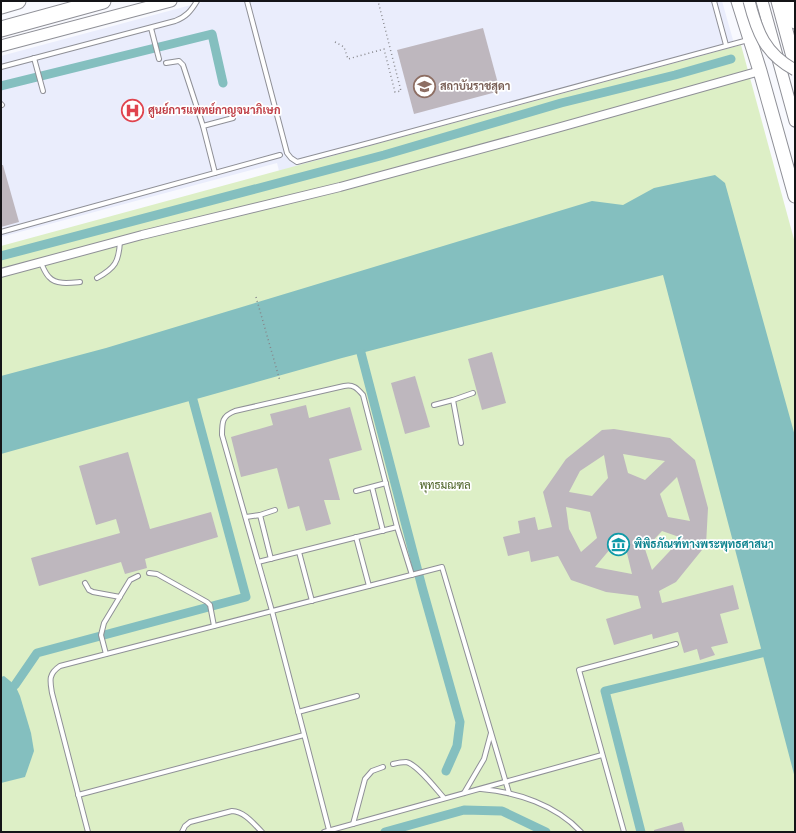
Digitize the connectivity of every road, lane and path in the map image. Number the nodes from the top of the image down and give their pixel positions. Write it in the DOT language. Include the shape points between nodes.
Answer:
graph roads {
  1 [pos="18,1"];
  2 [pos="104,1"];
  3 [pos="171,1"];
  4 [pos="197,1"];
  5 [pos="247,1"];
  6 [pos="378,1"];
  7 [pos="714,1"];
  8 [pos="738,1"];
  9 [pos="748,1"];
  10 [pos="762,1"];
  11 [pos="778,1"];
  12 [pos="789,1"];
  13 [pos="1,6"];
  14 [pos="795,23"];
  15 [pos="151,28"];
  16 [pos="1,29"];
  17 [pos="750,39"];
  18 [pos="335,42"];
  19 [pos="726,45"];
  20 [pos="1,46"];
  21 [pos="159,57"];
  22 [pos="34,58"];
  23 [pos="166,63"];
  24 [pos="795,64"];
  25 [pos="1,67"];
  26 [pos="795,70"];
  27 [pos="760,71"];
  28 [pos="43,91"];
  29 [pos="233,118"];
  30 [pos="795,121"];
  31 [pos="203,126"];
  32 [pos="280,155"];
  33 [pos="215,173"];
  34 [pos="795,196"];
  35 [pos="1,232"];
  36 [pos="120,241"];
  37 [pos="40,262"];
  38 [pos="1,273"];
  39 [pos="97,278"];
  40 [pos="80,282"];
  41 [pos="256,297"];
  42 [pos="280,380"];
  43 [pos="473,393"];
  44 [pos="453,400"];
  45 [pos="434,405"];
  46 [pos="461,443"];
  47 [pos="386,483"];
  48 [pos="372,486"];
  49 [pos="356,491"];
  50 [pos="275,510"];
  51 [pos="260,515"];
  52 [pos="246,517"];
  53 [pos="397,527"];
  54 [pos="383,531"];
  55 [pos="356,537"];
  56 [pos="299,552"];
  57 [pos="271,559"];
  58 [pos="258,562"];
  59 [pos="149,573"];
  60 [pos="412,574"];
  61 [pos="138,576"];
  62 [pos="85,583"];
  63 [pos="369,586"];
  64 [pos="120,597"];
  65 [pos="312,600"];
  66 [pos="272,611"];
  67 [pos="214,626"];
  68 [pos="676,644"];
  69 [pos="106,654"];
  70 [pos="358,696"];
  71 [pos="298,712"];
  72 [pos="491,733"];
  73 [pos="304,735"];
  74 [pos="602,754"];
  75 [pos="393,764"];
  76 [pos="383,767"];
  77 [pos="505,781"];
  78 [pos="479,789"];
  79 [pos="464,792"];
  80 [pos="508,793"];
  81 [pos="78,795"];
  82 [pos="444,798"];
  83 [pos="353,824"];
  84 [pos="329,830"];
  85 [pos="88,832"];
  86 [pos="182,832"];
  87 [pos="262,832"];
  88 [pos="324,832"];
  89 [pos="581,832"];
  90 [pos="624,832"];
  1 -- 13 [label="highway"];
  2 -- 16 [label="highway"];
  3 -- 20 [label="main road"];
  4 -- 15 [label="lane" via="191,11 182,18"];
  5 -- 19 [label="lane" via="287,153 293,160 301,161"];
  6 -- 18 [label="path" via="400,91 395,92 384,49 348,59 344,47"];
  7 -- 19 [label="lane"];
  8 -- 17 [label="main road"];
  9 -- 26 [label="main road, bridge" via="760,37 771,53"];
  10 -- 30 [label="main road, bridge"];
  11 -- 24 [label="main road"];
  12 -- 14 [label="main road"];
  15 -- 21 [label="lane"];
  15 -- 22 [label="lane"];
  17 -- 19 [label="lane"];
  17 -- 27 [label="main road"];
  22 -- 25 [label="lane"];
  22 -- 28 [label="lane"];
  23 -- 31 [label="lane" via="178,61 183,65"];
  27 -- 34 [label="main road"];
  27 -- 36 [label="street" via="340,187"];
  29 -- 31 [label="lane"];
  31 -- 33 [label="lane"];
  32 -- 33 [label="lane"];
  33 -- 35 [label="lane"];
  36 -- 37 [label="street"];
  36 -- 39 [label="lane" via="120,255 114,265"];
  37 -- 38 [label="street"];
  37 -- 40 [label="lane" via="49,278 68,283"];
  41 -- 42 [label="path"];
  43 -- 44 [label="lane"];
  44 -- 45 [label="lane"];
  44 -- 46 [label="lane"];
  47 -- 48 [label="lane"];
  47 -- 52 [label="lane" via="362,395 355,387 344,386 235,411 227,414 223,420 222,435"];
  47 -- 53 [label="lane"];
  48 -- 49 [label="lane"];
  48 -- 54 [label="lane"];
  50 -- 51 [label="lane"];
  51 -- 52 [label="lane"];
  51 -- 57 [label="lane"];
  52 -- 58 [label="lane"];
  53 -- 54 [label="lane"];
  53 -- 60 [label="lane"];
  54 -- 55 [label="lane"];
  55 -- 56 [label="lane"];
  55 -- 63 [label="lane"];
  56 -- 57 [label="lane"];
  56 -- 65 [label="lane"];
  57 -- 58 [label="lane"];
  58 -- 66 [label="lane"];
  59 -- 67 [label="lane" via="158,574 204,600 210,605"];
  60 -- 63 [label="lane"];
  60 -- 72 [label="lane" via="442,567"];
  61 -- 64 [label="lane" via="130,580"];
  62 -- 64 [label="lane" via="93,592"];
  63 -- 65 [label="lane"];
  64 -- 69 [label="lane" via="104,623 101,635"];
  65 -- 66 [label="lane"];
  66 -- 67 [label="lane"];
  66 -- 71 [label="lane"];
  67 -- 69 [label="lane"];
  68 -- 74 [label="lane" via="579,670"];
  69 -- 81 [label="lane" via="60,666 51,674 52,694"];
  70 -- 71 [label="lane"];
  71 -- 73 [label="lane"];
  72 -- 77 [label="lane"];
  72 -- 79 [label="lane" via="484,759"];
  73 -- 81 [label="lane"];
  73 -- 84 [label="lane"];
  74 -- 77 [label="lane"];
  74 -- 90 [label="lane"];
  75 -- 82 [label="lane" via="411,764"];
  76 -- 83 [label="lane" via="372,771 365,779"];
  77 -- 78 [label="lane"];
  77 -- 80 [label="lane"];
  78 -- 79 [label="lane"];
  78 -- 80 [label="lane"];
  79 -- 82 [label="lane"];
  80 -- 89 [label="lane" via="519,795 559,814"];
  81 -- 85 [label="lane"];
  82 -- 83 [label="lane"];
  83 -- 84 [label="lane"];
  84 -- 88 [label="lane"];
  86 -- 87 [label="lane" via="190,822 232,811 244,815"];
}
